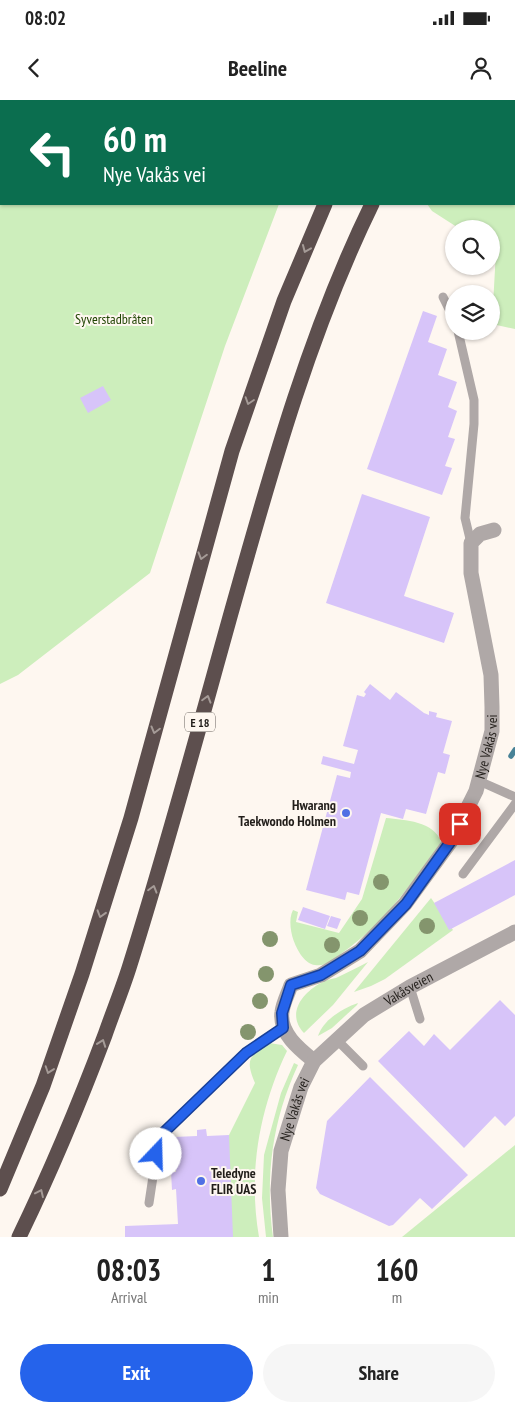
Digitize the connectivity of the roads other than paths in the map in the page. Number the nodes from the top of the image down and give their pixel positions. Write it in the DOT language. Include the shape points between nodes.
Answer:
graph roads {
  1 [pos="325,205"];
  2 [pos="372,205"];
  3 [pos="443,297"];
  4 [pos="445,301"];
  5 [pos="460,340"];
  6 [pos="494,530"];
  7 [pos="472,543"];
  8 [pos="479,781"];
  9 [pos="515,797"];
  10 [pos="515,804"];
  11 [pos="463,874"];
  12 [pos="515,932"];
  13 [pos="410,987"];
  14 [pos="420,1019"];
  15 [pos="283,1028"];
  16 [pos="337,1040"];
  17 [pos="314,1061"];
  18 [pos="363,1066"];
  19 [pos="0,1188"];
  20 [pos="149,1203"];
  21 [pos="19,1237"];
  22 [pos="281,1237"];
  1 -- 19 [label="highway, one-way" via="284,301 232,451 131,818 82,974 43,1086"];
  21 -- 2 [label="highway, E 18, one-way" via="79,1104 129,970 274,460 325,315"];
  3 -- 4 [label="lane"];
  5 -- 7 [label="lane, Nye Vakås vei" via="474,400 465,518"];
  6 -- 7 [label="street" via="480,534"];
  7 -- 8 [label="street, Nye Vakås vei" via="471,573 491,675 492,731"];
  8 -- 9 [label="lane"];
  8 -- 15 [label="street, Nye Vakås vei" via="451,841 406,904 360,951 321,975 291,985 282,1013"];
  10 -- 11 [label="lane"];
  12 -- 13 [label="street, Vakåsveien"];
  13 -- 14 [label="lane"];
  13 -- 16 [label="street, Vakåsveien" via="364,1014"];
  15 -- 17 [label="street, Nye Vakås vei"];
  15 -- 20 [label="lane" via="246,1053 159,1137"];
  16 -- 17 [label="street, Vakåsveien"];
  16 -- 18 [label="lane"];
  17 -- 22 [label="street, Nye Vakås vei" via="301,1087 281,1151 278,1190"];
}
